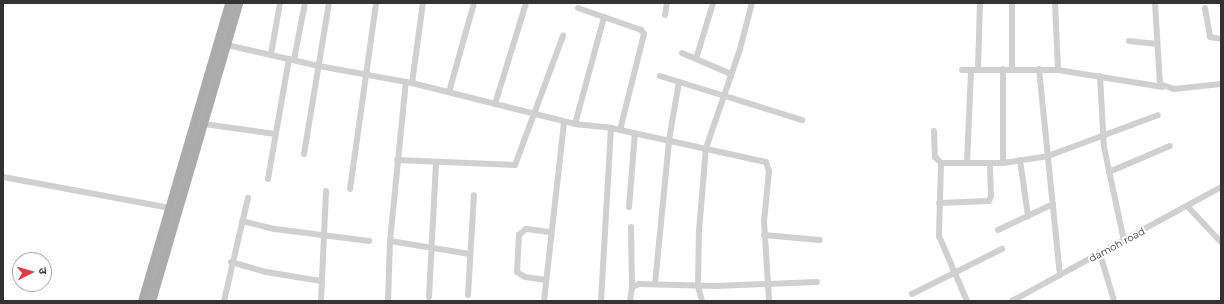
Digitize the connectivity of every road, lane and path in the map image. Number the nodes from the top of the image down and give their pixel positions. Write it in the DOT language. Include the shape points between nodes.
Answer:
graph roads {
  1 [pos="229,3"];
  2 [pos="238,3"];
  3 [pos="280,3"];
  4 [pos="306,3"];
  5 [pos="329,3"];
  6 [pos="376,3"];
  7 [pos="423,3"];
  8 [pos="474,3"];
  9 [pos="526,3"];
  10 [pos="667,3"];
  11 [pos="713,3"];
  12 [pos="752,3"];
  13 [pos="980,3"];
  14 [pos="1012,3"];
  15 [pos="1056,3"];
  16 [pos="1155,3"];
  17 [pos="578,8"];
  18 [pos="1205,8"];
  19 [pos="665,15"];
  20 [pos="604,17"];
  21 [pos="563,36"];
  22 [pos="1221,39"];
  23 [pos="1129,41"];
  24 [pos="1157,44"];
  25 [pos="227,45"];
  26 [pos="682,53"];
  27 [pos="270,54"];
  28 [pos="292,59"];
  29 [pos="696,59"];
  30 [pos="319,66"];
  31 [pos="1003,69"];
  32 [pos="1012,69"];
  33 [pos="962,70"];
  34 [pos="971,70"];
  35 [pos="978,70"];
  36 [pos="1039,70"];
  37 [pos="1058,70"];
  38 [pos="366,74"];
  39 [pos="731,74"];
  40 [pos="660,76"];
  41 [pos="1100,76"];
  42 [pos="409,82"];
  43 [pos="679,82"];
  44 [pos="1221,84"];
  45 [pos="1163,87"];
  46 [pos="449,92"];
  47 [pos="724,95"];
  48 [pos="495,104"];
  49 [pos="535,114"];
  50 [pos="1158,115"];
  51 [pos="802,120"];
  52 [pos="564,122"];
  53 [pos="204,124"];
  54 [pos="575,124"];
  55 [pos="611,128"];
  56 [pos="620,130"];
  57 [pos="934,131"];
  58 [pos="635,133"];
  59 [pos="274,134"];
  60 [pos="1103,135"];
  61 [pos="669,140"];
  62 [pos="1170,146"];
  63 [pos="706,148"];
  64 [pos="304,154"];
  65 [pos="1048,156"];
  66 [pos="397,160"];
  67 [pos="1020,160"];
  68 [pos="436,162"];
  69 [pos="941,163"];
  70 [pos="967,163"];
  71 [pos="990,163"];
  72 [pos="1003,163"];
  73 [pos="1109,172"];
  74 [pos="3,177"];
  75 [pos="268,180"];
  76 [pos="1221,187"];
  77 [pos="350,189"];
  78 [pos="326,191"];
  79 [pos="474,195"];
  80 [pos="248,198"];
  81 [pos="939,203"];
  82 [pos="1053,204"];
  83 [pos="629,207"];
  84 [pos="1188,207"];
  85 [pos="170,208"];
  86 [pos="1028,216"];
  87 [pos="242,221"];
  88 [pos="631,227"];
  89 [pos="998,230"];
  90 [pos="552,232"];
  91 [pos="324,235"];
  92 [pos="764,235"];
  93 [pos="820,240"];
  94 [pos="369,241"];
  95 [pos="390,241"];
  96 [pos="1124,242"];
  97 [pos="1221,242"];
  98 [pos="431,248"];
  99 [pos="1002,249"];
  100 [pos="470,254"];
  101 [pos="1100,254"];
  102 [pos="231,262"];
  103 [pos="955,273"];
  104 [pos="1060,275"];
  105 [pos="546,280"];
  106 [pos="321,281"];
  107 [pos="816,282"];
  108 [pos="655,284"];
  109 [pos="767,285"];
  110 [pos="698,286"];
  111 [pos="632,287"];
  112 [pos="912,294"];
  113 [pos="468,295"];
  114 [pos="429,297"];
  115 [pos="142,301"];
  116 [pos="151,301"];
  117 [pos="224,301"];
  118 [pos="321,301"];
  119 [pos="388,301"];
  120 [pos="544,301"];
  121 [pos="601,301"];
  122 [pos="630,301"];
  123 [pos="702,301"];
  124 [pos="769,301"];
  125 [pos="967,301"];
  126 [pos="1012,301"];
  127 [pos="1114,301"];
  1 -- 85 [label="main road"];
  2 -- 25 [label="main road"];
  3 -- 27 [label="street"];
  4 -- 28 [label="street"];
  5 -- 30 [label="street"];
  6 -- 38 [label="street"];
  7 -- 42 [label="street"];
  8 -- 46 [label="street"];
  9 -- 48 [label="street"];
  10 -- 19 [label="street"];
  11 -- 29 [label="street"];
  12 -- 39 [label="street"];
  13 -- 35 [label="street"];
  14 -- 32 [label="street"];
  15 -- 37 [label="street"];
  16 -- 24 [label="street"];
  17 -- 20 [label="street"];
  18 -- 22 [label="street" via="1210,36"];
  20 -- 54 [label="street"];
  20 -- 56 [label="street" via="641,30 644,34"];
  21 -- 49 [label="street"];
  23 -- 24 [label="street"];
  24 -- 45 [label="street" via="1158,81"];
  25 -- 27 [label="street"];
  25 -- 53 [label="main road"];
  26 -- 29 [label="street"];
  27 -- 28 [label="street"];
  28 -- 30 [label="street"];
  28 -- 59 [label="street"];
  29 -- 39 [label="street"];
  30 -- 38 [label="street"];
  30 -- 64 [label="street"];
  31 -- 32 [label="street"];
  31 -- 35 [label="street"];
  31 -- 72 [label="street"];
  32 -- 36 [label="street"];
  33 -- 34 [label="street"];
  34 -- 35 [label="street"];
  34 -- 70 [label="street"];
  36 -- 37 [label="street"];
  36 -- 65 [label="street"];
  37 -- 41 [label="street"];
  38 -- 42 [label="street"];
  38 -- 77 [label="street"];
  39 -- 47 [label="street"];
  40 -- 43 [label="street"];
  41 -- 45 [label="street"];
  41 -- 60 [label="street"];
  42 -- 46 [label="street"];
  42 -- 66 [label="street"];
  43 -- 47 [label="street"];
  43 -- 61 [label="street"];
  44 -- 45 [label="street" via="1196,88"];
  46 -- 48 [label="street"];
  47 -- 51 [label="street"];
  47 -- 63 [label="street"];
  48 -- 49 [label="street"];
  49 -- 52 [label="street"];
  49 -- 68 [label="street" via="515,165"];
  50 -- 60 [label="street"];
  52 -- 54 [label="street"];
  52 -- 90 [label="street"];
  53 -- 59 [label="street"];
  53 -- 116 [label="main road"];
  54 -- 55 [label="street"];
  55 -- 56 [label="street"];
  55 -- 121 [label="street"];
  56 -- 58 [label="street"];
  57 -- 69 [label="street" via="935,157"];
  58 -- 61 [label="street"];
  58 -- 83 [label="street"];
  59 -- 75 [label="street"];
  60 -- 65 [label="street"];
  60 -- 73 [label="street"];
  61 -- 63 [label="street"];
  61 -- 108 [label="street"];
  62 -- 73 [label="street"];
  63 -- 92 [label="street" via="766,162 769,165"];
  63 -- 110 [label="street" via="698,231"];
  65 -- 67 [label="street"];
  65 -- 82 [label="street"];
  66 -- 68 [label="street"];
  66 -- 95 [label="street"];
  67 -- 72 [label="street"];
  67 -- 86 [label="street"];
  68 -- 98 [label="street"];
  69 -- 70 [label="street"];
  69 -- 81 [label="street"];
  70 -- 71 [label="street"];
  71 -- 72 [label="street"];
  71 -- 81 [label="street" via="989,201"];
  73 -- 96 [label="street"];
  74 -- 85 [label="street"];
  76 -- 84 [label="street, damoh road"];
  78 -- 91 [label="street"];
  79 -- 100 [label="street"];
  80 -- 87 [label="street"];
  81 -- 103 [label="street" via="939,236"];
  82 -- 86 [label="street"];
  82 -- 104 [label="street"];
  84 -- 96 [label="street, damoh road"];
  84 -- 97 [label="street"];
  85 -- 115 [label="main road"];
  86 -- 89 [label="street"];
  87 -- 91 [label="street" via="275,230"];
  87 -- 102 [label="street"];
  88 -- 111 [label="street"];
  90 -- 105 [label="street"];
  90 -- 105 [label="street" via="526,229 520,235 517,272 525,277"];
  91 -- 94 [label="street"];
  91 -- 106 [label="street"];
  92 -- 93 [label="street"];
  92 -- 109 [label="street"];
  95 -- 98 [label="street"];
  95 -- 119 [label="street"];
  96 -- 101 [label="street, damoh road"];
  98 -- 100 [label="street"];
  98 -- 114 [label="street"];
  99 -- 103 [label="street"];
  100 -- 113 [label="street"];
  101 -- 104 [label="street, damoh road"];
  101 -- 127 [label="street"];
  102 -- 106 [label="street" via="266,272"];
  102 -- 117 [label="street"];
  103 -- 112 [label="street"];
  103 -- 125 [label="street"];
  104 -- 126 [label="street, damoh road"];
  105 -- 120 [label="street"];
  106 -- 118 [label="street"];
  107 -- 109 [label="street"];
  108 -- 110 [label="street"];
  108 -- 111 [label="street" via="635,284"];
  109 -- 110 [label="street"];
  109 -- 124 [label="street"];
  110 -- 123 [label="street"];
  111 -- 122 [label="street"];
}
